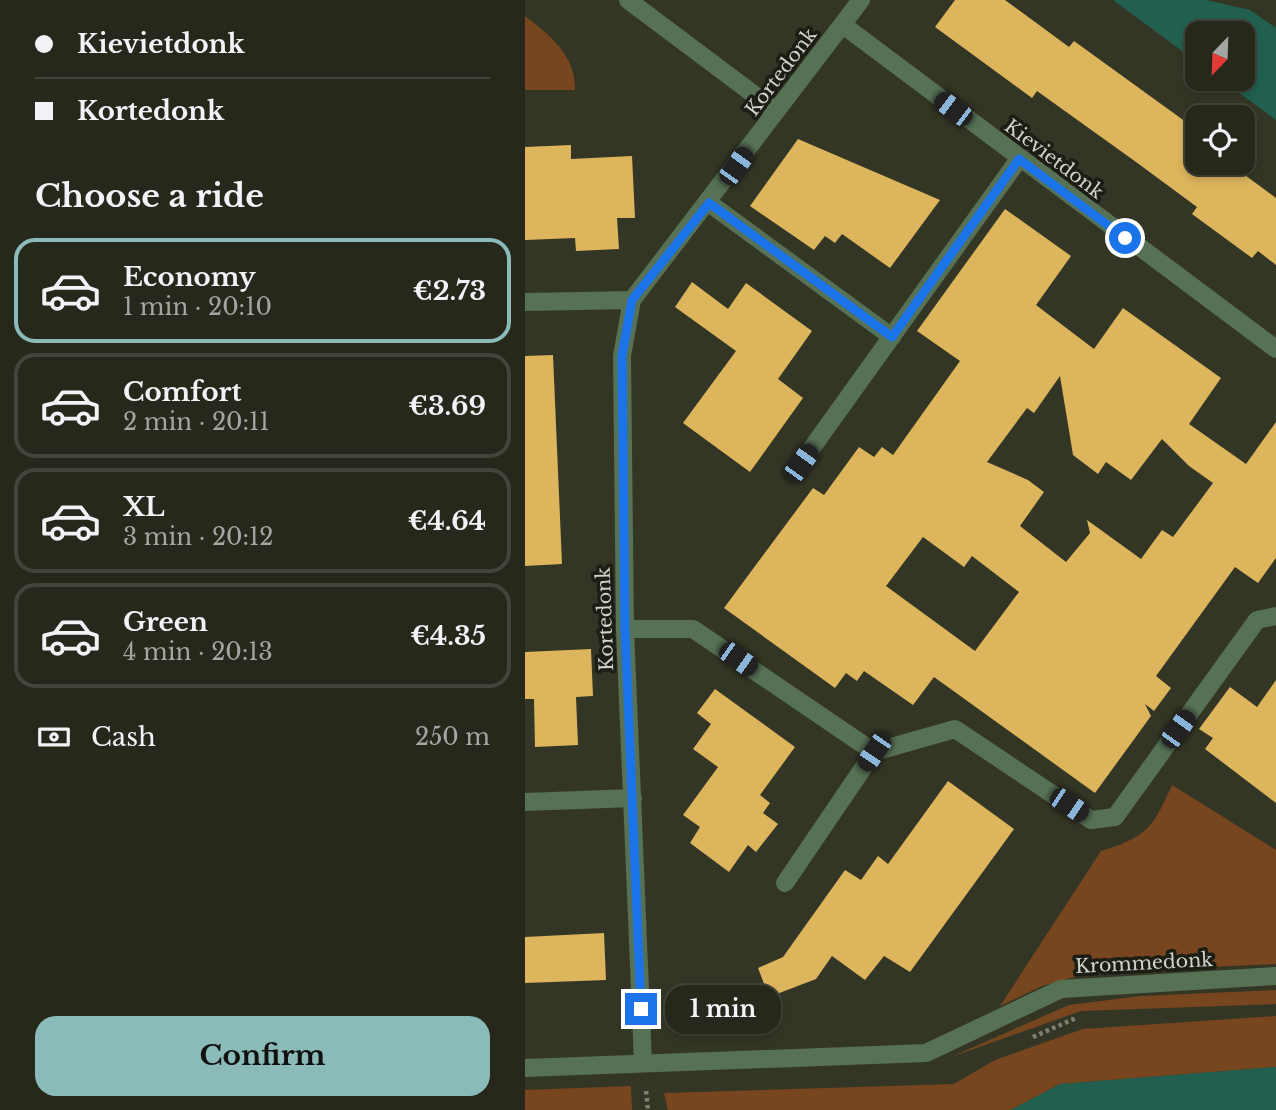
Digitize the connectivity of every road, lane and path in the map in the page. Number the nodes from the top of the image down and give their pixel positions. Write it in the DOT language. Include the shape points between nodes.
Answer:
graph roads {
  1 [pos="628,0"];
  2 [pos="861,0"];
  3 [pos="843,25"];
  4 [pos="776,111"];
  5 [pos="1019,159"];
  6 [pos="709,203"];
  7 [pos="632,300"];
  8 [pos="525,302"];
  9 [pos="892,337"];
  10 [pos="1276,349"];
  11 [pos="801,463"];
  12 [pos="1276,616"];
  13 [pos="625,629"];
  14 [pos="874,752"];
  15 [pos="633,798"];
  16 [pos="525,802"];
  17 [pos="785,883"];
  18 [pos="1276,976"];
  19 [pos="643,1062"];
  20 [pos="525,1068"];
  1 -- 4 [label="street"];
  2 -- 3 [label="street, Kortedonk"];
  3 -- 4 [label="street, Kortedonk"];
  3 -- 5 [label="street, Kievietdonk"];
  4 -- 6 [label="street, Kortedonk"];
  5 -- 9 [label="street"];
  5 -- 10 [label="street, Kievietdonk"];
  6 -- 7 [label="street, Kortedonk"];
  6 -- 9 [label="street"];
  7 -- 8 [label="street"];
  7 -- 13 [label="street, Kortedonk" via="622,356"];
  9 -- 11 [label="street"];
  12 -- 14 [label="street" via="1257,620 1115,817 1091,820 955,729"];
  13 -- 14 [label="street" via="693,629"];
  13 -- 15 [label="street, Kortedonk"];
  14 -- 17 [label="street"];
  15 -- 16 [label="street"];
  15 -- 19 [label="street, Kortedonk"];
  18 -- 19 [label="street, Krommedonk" via="1061,989 926,1053"];
  19 -- 20 [label="street, Krommedonk"];
}
